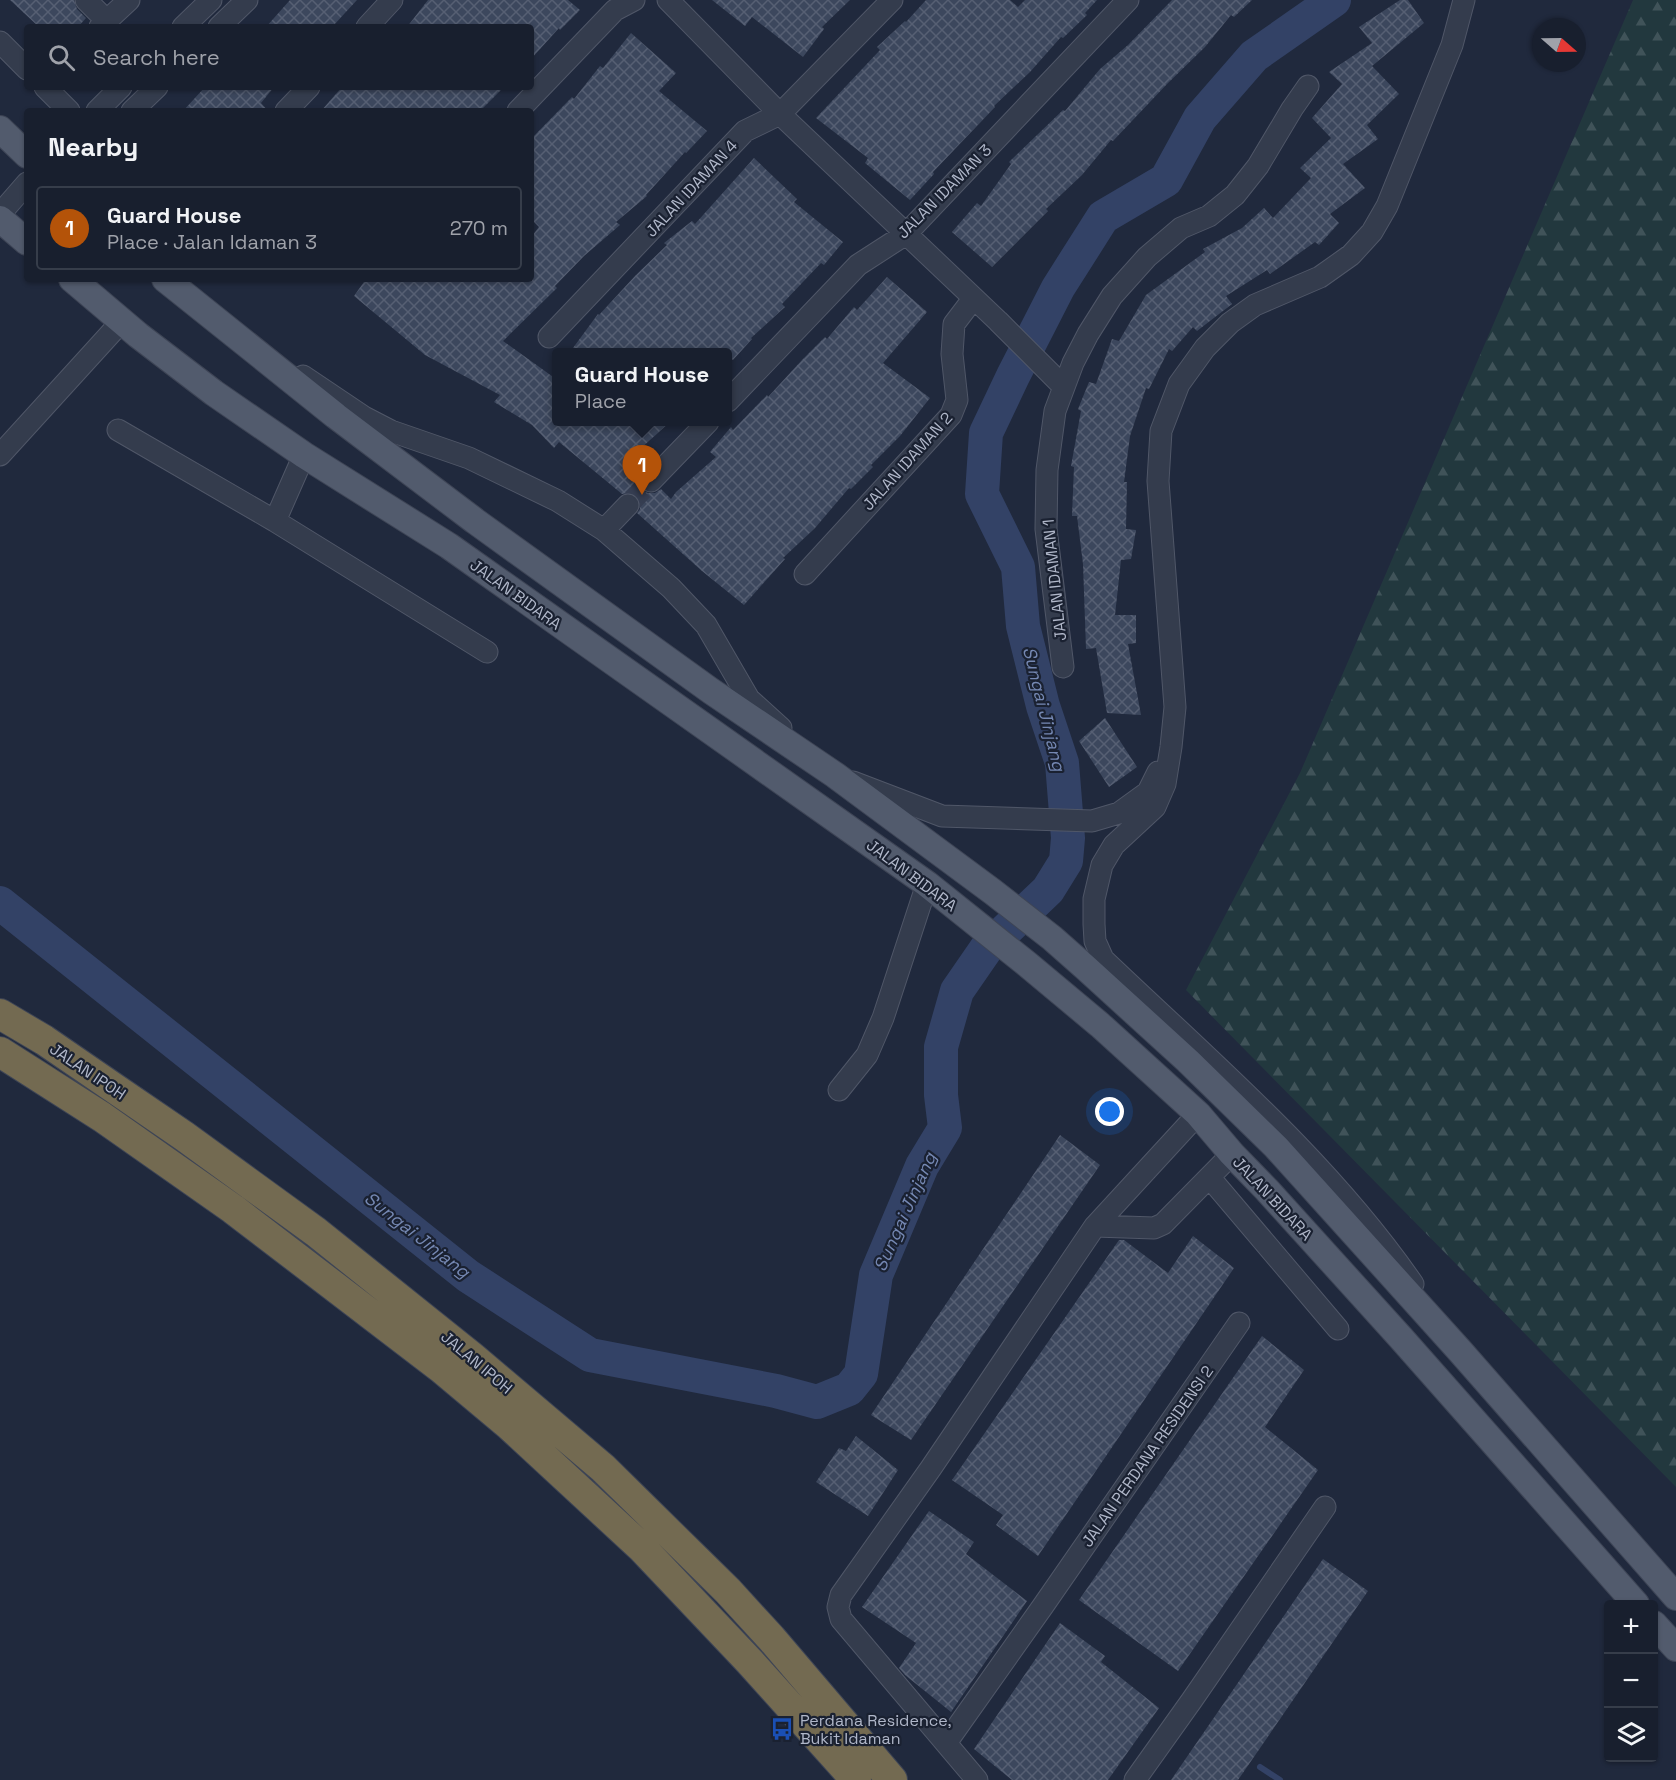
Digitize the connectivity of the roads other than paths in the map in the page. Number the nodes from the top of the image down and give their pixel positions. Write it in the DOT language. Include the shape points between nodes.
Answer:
graph roads {
  1 [pos="86,0"];
  2 [pos="129,0"];
  3 [pos="211,0"];
  4 [pos="247,0"];
  5 [pos="392,0"];
  6 [pos="634,0"];
  7 [pos="668,0"];
  8 [pos="892,0"];
  9 [pos="1128,0"];
  10 [pos="1464,0"];
  11 [pos="103,24"];
  12 [pos="186,24"];
  13 [pos="222,24"];
  14 [pos="370,24"];
  15 [pos="0,42"];
  16 [pos="24,66"];
  17 [pos="1308,86"];
  18 [pos="48,90"];
  19 [pos="119,90"];
  20 [pos="154,90"];
  21 [pos="306,90"];
  22 [pos="66,108"];
  23 [pos="100,108"];
  24 [pos="135,108"];
  25 [pos="289,108"];
  26 [pos="521,108"];
  27 [pos="780,114"];
  28 [pos="0,129"];
  29 [pos="24,152"];
  30 [pos="24,192"];
  31 [pos="14,224"];
  32 [pos="906,234"];
  33 [pos="76,282"];
  34 [pos="169,282"];
  35 [pos="973,299"];
  36 [pos="203,309"];
  37 [pos="122,321"];
  38 [pos="549,337"];
  39 [pos="1058,380"];
  40 [pos="732,397"];
  41 [pos="704,426"];
  42 [pos="118,430"];
  43 [pos="0,455"];
  44 [pos="304,455"];
  45 [pos="651,481"];
  46 [pos="628,505"];
  47 [pos="275,521"];
  48 [pos="604,531"];
  49 [pos="805,574"];
  50 [pos="487,652"];
  51 [pos="1063,667"];
  52 [pos="1171,747"];
  53 [pos="835,775"];
  54 [pos="927,884"];
  55 [pos="1086,968"];
  56 [pos="0,1014"];
  57 [pos="0,1052"];
  58 [pos="839,1090"];
  59 [pos="1198,1114"];
  60 [pos="1233,1154"];
  61 [pos="1210,1178"];
  62 [pos="1095,1226"];
  63 [pos="1239,1323"];
  64 [pos="1338,1329"];
  65 [pos="1460,1351"];
  66 [pos="1325,1507"];
  67 [pos="1676,1597"];
  68 [pos="1632,1600"];
  69 [pos="1658,1629"];
  70 [pos="1676,1648"];
  71 [pos="946,1743"];
  72 [pos="856,1780"];
  73 [pos="892,1780"];
  74 [pos="977,1780"];
  75 [pos="1135,1780"];
  1 -- 11 [label="street"];
  2 -- 11 [label="street"];
  3 -- 12 [label="street"];
  4 -- 13 [label="street"];
  5 -- 14 [label="street"];
  6 -- 26 [label="street" via="615,10"];
  7 -- 27 [label="street"];
  8 -- 27 [label="street, JALAN IDAMAN 4"];
  9 -- 32 [label="street, JALAN IDAMAN 3"];
  10 -- 52 [label="street" via="1452,45 1372,232 1351,255 1320,277 1255,305 1230,323 1205,348 1179,384 1161,431 1158,481 1175,707"];
  15 -- 16 [label="street"];
  17 -- 39 [label="street, JALAN IDAMAN 1" via="1235,195 1209,216 1181,228 1147,257 1112,296 1073,363"];
  18 -- 22 [label="street"];
  19 -- 23 [label="street"];
  20 -- 24 [label="street"];
  21 -- 25 [label="street"];
  27 -- 32 [label="street"];
  27 -- 38 [label="street, JALAN IDAMAN 4" via="745,131"];
  28 -- 29 [label="main road"];
  30 -- 31 [label="street"];
  32 -- 35 [label="street"];
  32 -- 40 [label="street, JALAN IDAMAN 3" via="858,265"];
  33 -- 37 [label="main road, JALAN BIDARA"];
  34 -- 36 [label="main road, JALAN BIDARA"];
  35 -- 39 [label="street"];
  35 -- 49 [label="street, JALAN IDAMAN 2" via="954,324 952,354 957,400 951,415"];
  36 -- 48 [label="street" via="364,417 391,431 469,458 558,501"];
  36 -- 53 [label="main road, JALAN BIDARA" via="474,521"];
  37 -- 43 [label="street"];
  37 -- 44 [label="main road, JALAN BIDARA" via="214,393"];
  39 -- 51 [label="street, JALAN IDAMAN 1" via="1047,470 1046,529"];
  41 -- 45 [label="street"];
  42 -- 47 [label="street"];
  44 -- 47 [label="street"];
  44 -- 54 [label="main road, JALAN BIDARA" via="448,546"];
  46 -- 48 [label="street"];
  47 -- 50 [label="street"];
  48 -- 53 [label="street" via="699,617 750,699"];
  52 -- 53 [label="street" via="1148,792 1119,813 1092,821 942,816"];
  52 -- 65 [label="street" via="1165,783 1155,807 1114,845 1102,865 1094,899 1094,924 1095,941 1103,959 1322,1170 1367,1222"];
  53 -- 55 [label="main road, JALAN BIDARA" via="993,892"];
  54 -- 58 [label="street" via="883,1018 867,1055"];
  54 -- 59 [label="main road, JALAN BIDARA" via="1100,1025"];
  55 -- 60 [label="main road" via="1191,1083 1236,1124 1243,1135 1242,1145"];
  55 -- 65 [label="main road, JALAN BIDARA" via="1276,1147"];
  56 -- 73 [label="highway, JALAN IPOH" via="184,1136 316,1232 603,1468 735,1599"];
  57 -- 72 [label="highway, JALAN IPOH" via="102,1117 233,1209 509,1425 650,1556"];
  59 -- 60 [label="main road, JALAN BIDARA"];
  59 -- 62 [label="street"];
  60 -- 61 [label="street"];
  60 -- 68 [label="main road, JALAN BIDARA"];
  61 -- 62 [label="street" via="1163,1224 1154,1228"];
  61 -- 64 [label="street"];
  62 -- 71 [label="street" via="841,1595 838,1607 842,1619"];
  63 -- 71 [label="street, JALAN PERDANA RESIDENSI 2"];
  65 -- 67 [label="main road, JALAN BIDARA"];
  66 -- 75 [label="street"];
  69 -- 70 [label="main road"];
  71 -- 74 [label="street"];
}
